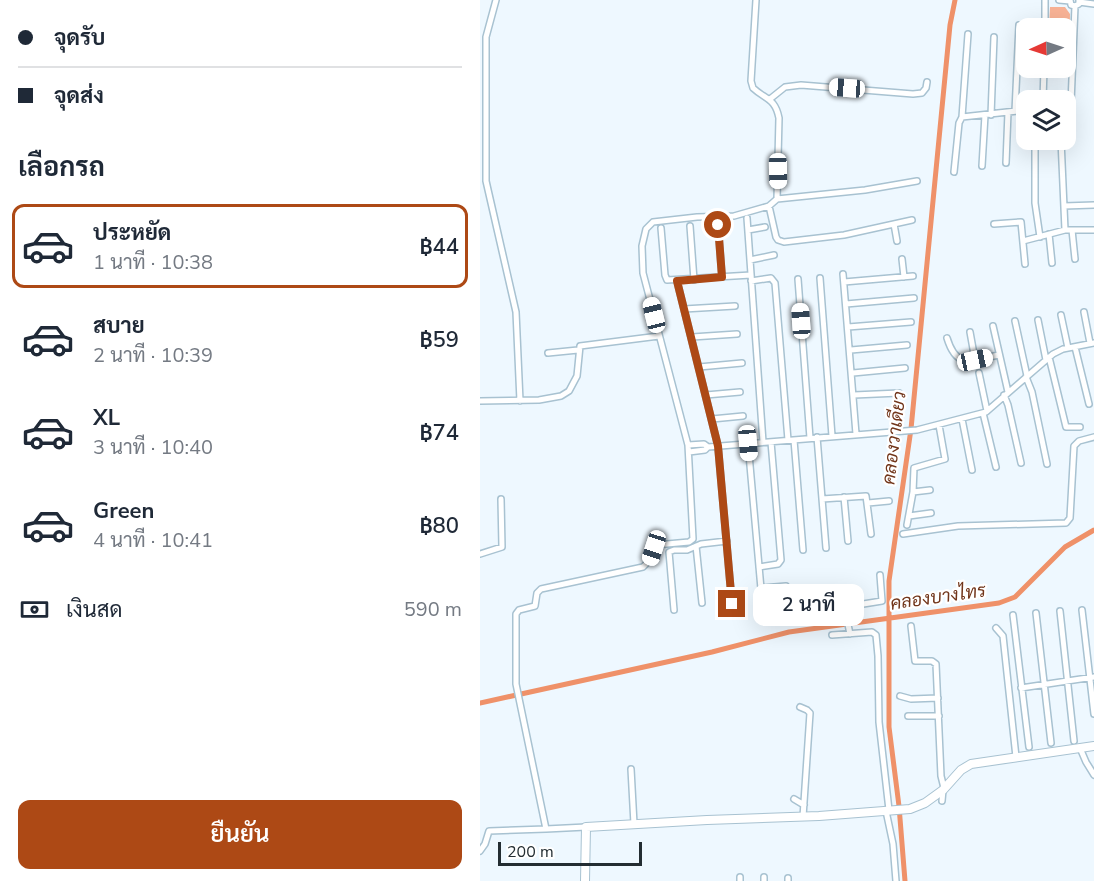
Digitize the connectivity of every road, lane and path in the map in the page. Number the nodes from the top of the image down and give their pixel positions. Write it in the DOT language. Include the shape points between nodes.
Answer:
graph roads {
  1 [pos="495,0"];
  2 [pos="756,0"];
  3 [pos="1045,0"];
  4 [pos="1059,0"];
  5 [pos="1070,0"];
  6 [pos="1078,3"];
  7 [pos="1094,4"];
  8 [pos="1045,18"];
  9 [pos="968,34"];
  10 [pos="994,37"];
  11 [pos="1017,78"];
  12 [pos="927,82"];
  13 [pos="1072,90"];
  14 [pos="770,99"];
  15 [pos="1015,111"];
  16 [pos="1008,112"];
  17 [pos="988,115"];
  18 [pos="962,117"];
  19 [pos="1035,150"];
  20 [pos="1060,150"];
  21 [pos="1006,163"];
  22 [pos="982,166"];
  23 [pos="954,172"];
  24 [pos="917,181"];
  25 [pos="777,199"];
  26 [pos="1094,205"];
  27 [pos="769,206"];
  28 [pos="1064,206"];
  29 [pos="747,218"];
  30 [pos="912,220"];
  31 [pos="894,224"];
  32 [pos="994,224"];
  33 [pos="718,225"];
  34 [pos="690,226"];
  35 [pos="765,227"];
  36 [pos="661,228"];
  37 [pos="748,230"];
  38 [pos="1068,230"];
  39 [pos="1094,230"];
  40 [pos="1048,234"];
  41 [pos="1040,237"];
  42 [pos="897,241"];
  43 [pos="1023,241"];
  44 [pos="774,255"];
  45 [pos="902,259"];
  46 [pos="1075,259"];
  47 [pos="750,260"];
  48 [pos="1052,263"];
  49 [pos="1025,264"];
  50 [pos="843,274"];
  51 [pos="904,276"];
  52 [pos="913,276"];
  53 [pos="722,277"];
  54 [pos="751,278"];
  55 [pos="820,278"];
  56 [pos="798,279"];
  57 [pos="694,280"];
  58 [pos="677,281"];
  59 [pos="844,282"];
  60 [pos="914,298"];
  61 [pos="846,304"];
  62 [pos="735,306"];
  63 [pos="684,309"];
  64 [pos="1084,312"];
  65 [pos="1061,315"];
  66 [pos="1038,320"];
  67 [pos="1015,321"];
  68 [pos="911,322"];
  69 [pos="993,326"];
  70 [pos="849,327"];
  71 [pos="970,332"];
  72 [pos="737,334"];
  73 [pos="659,336"];
  74 [pos="692,337"];
  75 [pos="947,338"];
  76 [pos="1092,343"];
  77 [pos="907,345"];
  78 [pos="1075,347"];
  79 [pos="1068,348"];
  80 [pos="578,350"];
  81 [pos="851,350"];
  82 [pos="548,353"];
  83 [pos="999,355"];
  84 [pos="1048,359"];
  85 [pos="975,360"];
  86 [pos="742,363"];
  87 [pos="699,367"];
  88 [pos="905,368"];
  89 [pos="853,373"];
  90 [pos="979,373"];
  91 [pos="1027,377"];
  92 [pos="740,392"];
  93 [pos="899,393"];
  94 [pos="1006,394"];
  95 [pos="706,395"];
  96 [pos="854,395"];
  97 [pos="480,401"];
  98 [pos="524,401"];
  99 [pos="1089,404"];
  100 [pos="985,412"];
  101 [pos="743,417"];
  102 [pos="712,419"];
  103 [pos="962,419"];
  104 [pos="939,425"];
  105 [pos="1080,427"];
  106 [pos="856,434"];
  107 [pos="832,436"];
  108 [pos="1094,437"];
  109 [pos="814,438"];
  110 [pos="791,440"];
  111 [pos="763,442"];
  112 [pos="771,442"];
  113 [pos="748,443"];
  114 [pos="718,446"];
  115 [pos="689,448"];
  116 [pos="1021,463"];
  117 [pos="1047,464"];
  118 [pos="996,467"];
  119 [pos="972,470"];
  120 [pos="930,490"];
  121 [pos="913,492"];
  122 [pos="844,497"];
  123 [pos="501,499"];
  124 [pos="822,499"];
  125 [pos="889,501"];
  126 [pos="868,503"];
  127 [pos="931,513"];
  128 [pos="909,516"];
  129 [pos="907,525"];
  130 [pos="871,534"];
  131 [pos="903,534"];
  132 [pos="727,541"];
  133 [pos="848,541"];
  134 [pos="696,546"];
  135 [pos="826,548"];
  136 [pos="803,550"];
  137 [pos="480,554"];
  138 [pos="759,567"];
  139 [pos="880,575"];
  140 [pos="786,586"];
  141 [pos="761,588"];
  142 [pos="762,600"];
  143 [pos="702,603"];
  144 [pos="732,604"];
  145 [pos="674,610"];
  146 [pos="1082,610"];
  147 [pos="1060,611"];
  148 [pos="1036,613"];
  149 [pos="1013,615"];
  150 [pos="910,626"];
  151 [pos="996,628"];
  152 [pos="849,632"];
  153 [pos="832,635"];
  154 [pos="1092,677"];
  155 [pos="1067,681"];
  156 [pos="1044,684"];
  157 [pos="1021,688"];
  158 [pos="900,696"];
  159 [pos="938,698"];
  160 [pos="800,707"];
  161 [pos="1094,714"];
  162 [pos="908,716"];
  163 [pos="939,716"];
  164 [pos="1074,741"];
  165 [pos="1051,742"];
  166 [pos="1094,746"];
  167 [pos="1029,747"];
  168 [pos="1080,748"];
  169 [pos="1016,757"];
  170 [pos="632,768"];
  171 [pos="1094,775"];
  172 [pos="944,789"];
  173 [pos="794,799"];
  174 [pos="942,801"];
  175 [pos="804,805"];
  176 [pos="893,810"];
  177 [pos="803,817"];
  178 [pos="634,824"];
  179 [pos="586,827"];
  180 [pos="546,829"];
  181 [pos="480,851"];
  182 [pos="585,881"];
  183 [pos="896,881"];
  1 -- 98 [label="street" via="486,37 486,181 516,312"];
  2 -- 14 [label="street" via="751,81 753,88"];
  3 -- 8 [label="street"];
  4 -- 5 [label="street"];
  5 -- 6 [label="street" via="1071,5"];
  6 -- 7 [label="street"];
  6 -- 13 [label="street"];
  9 -- 18 [label="street"];
  10 -- 17 [label="street"];
  11 -- 15 [label="street"];
  12 -- 14 [label="street" via="922,93 913,94 801,85 785,87"];
  14 -- 25 [label="street" via="779,118"];
  15 -- 16 [label="street"];
  16 -- 17 [label="street"];
  16 -- 21 [label="street"];
  17 -- 18 [label="street"];
  17 -- 22 [label="street"];
  18 -- 23 [label="street"];
  19 -- 41 [label="street" via="1035,203"];
  20 -- 28 [label="street"];
  24 -- 25 [label="street"];
  25 -- 27 [label="street"];
  26 -- 28 [label="street"];
  27 -- 31 [label="street" via="776,237 784,242"];
  27 -- 73 [label="street" via="734,216 657,221 649,225 642,260"];
  28 -- 38 [label="street"];
  29 -- 37 [label="street"];
  30 -- 31 [label="street"];
  31 -- 42 [label="street"];
  32 -- 43 [label="street" via="1020,221"];
  33 -- 53 [label="street"];
  34 -- 57 [label="street"];
  35 -- 37 [label="street"];
  36 -- 58 [label="street" via="666,278"];
  37 -- 47 [label="street"];
  38 -- 39 [label="street"];
  38 -- 40 [label="street"];
  38 -- 46 [label="street"];
  40 -- 41 [label="street"];
  40 -- 48 [label="street"];
  41 -- 43 [label="street"];
  43 -- 49 [label="street"];
  44 -- 47 [label="street"];
  45 -- 51 [label="street"];
  47 -- 54 [label="street"];
  50 -- 59 [label="street"];
  51 -- 52 [label="street"];
  51 -- 59 [label="street"];
  53 -- 54 [label="street"];
  53 -- 57 [label="street"];
  54 -- 110 [label="street" via="771,278 775,283"];
  54 -- 111 [label="street"];
  55 -- 107 [label="street"];
  56 -- 109 [label="street"];
  57 -- 58 [label="street"];
  58 -- 63 [label="street"];
  59 -- 61 [label="street"];
  60 -- 61 [label="street"];
  61 -- 70 [label="street"];
  62 -- 63 [label="street"];
  63 -- 74 [label="street"];
  64 -- 76 [label="street"];
  65 -- 79 [label="street"];
  66 -- 84 [label="street"];
  67 -- 91 [label="street"];
  68 -- 70 [label="street"];
  69 -- 83 [label="street"];
  70 -- 81 [label="street"];
  71 -- 85 [label="street"];
  72 -- 74 [label="street"];
  73 -- 80 [label="street" via="585,344"];
  73 -- 115 [label="street"];
  74 -- 87 [label="street"];
  75 -- 85 [label="street" via="956,358"];
  76 -- 78 [label="street"];
  77 -- 81 [label="street"];
  78 -- 79 [label="street"];
  78 -- 99 [label="street"];
  79 -- 84 [label="street"];
  80 -- 82 [label="street"];
  80 -- 98 [label="street" via="578,376 569,391 561,396"];
  81 -- 89 [label="street"];
  83 -- 85 [label="street"];
  83 -- 94 [label="street"];
  84 -- 91 [label="street"];
  84 -- 105 [label="street" via="1053,365 1066,427"];
  86 -- 87 [label="street"];
  87 -- 95 [label="street"];
  88 -- 89 [label="street"];
  89 -- 96 [label="street"];
  90 -- 100 [label="street"];
  91 -- 94 [label="street"];
  91 -- 117 [label="street"];
  92 -- 95 [label="street"];
  93 -- 96 [label="street"];
  94 -- 100 [label="street"];
  94 -- 116 [label="street"];
  95 -- 102 [label="street"];
  96 -- 106 [label="street"];
  97 -- 98 [label="street"];
  100 -- 103 [label="street"];
  100 -- 118 [label="street"];
  101 -- 102 [label="street"];
  102 -- 114 [label="street"];
  103 -- 104 [label="street"];
  103 -- 119 [label="street"];
  104 -- 106 [label="street"];
  104 -- 121 [label="street" via="945,459 915,466"];
  106 -- 107 [label="street"];
  107 -- 109 [label="street"];
  108 -- 131 [label="street" via="1074,446 1070,518 1066,523 958,526"];
  109 -- 110 [label="street"];
  109 -- 124 [label="street"];
  110 -- 112 [label="street"];
  110 -- 136 [label="street"];
  111 -- 112 [label="street"];
  111 -- 113 [label="street"];
  112 -- 138 [label="street" via="781,560"];
  113 -- 114 [label="street"];
  113 -- 138 [label="street"];
  114 -- 115 [label="street"];
  114 -- 132 [label="street"];
  115 -- 180 [label="street" via="692,541 656,545 643,567 541,589 536,604 516,614 516,685"];
  120 -- 121 [label="street"];
  121 -- 128 [label="street"];
  122 -- 124 [label="street"];
  122 -- 126 [label="street" via="866,496"];
  122 -- 133 [label="street"];
  123 -- 137 [label="street" via="502,547"];
  124 -- 135 [label="street"];
  125 -- 126 [label="street"];
  126 -- 130 [label="street"];
  127 -- 128 [label="street"];
  128 -- 129 [label="street"];
  132 -- 134 [label="street"];
  132 -- 144 [label="street"];
  134 -- 143 [label="street"];
  134 -- 145 [label="street" via="669,552"];
  138 -- 141 [label="street"];
  139 -- 152 [label="street" via="882,601 847,609"];
  140 -- 141 [label="street"];
  141 -- 142 [label="street"];
  146 -- 154 [label="street"];
  147 -- 155 [label="street"];
  148 -- 156 [label="street"];
  149 -- 157 [label="street"];
  150 -- 159 [label="street" via="915,661 936,664"];
  151 -- 169 [label="street" via="1003,636"];
  152 -- 153 [label="street"];
  152 -- 176 [label="street" via="876,635 878,706"];
  154 -- 155 [label="street"];
  154 -- 161 [label="street"];
  155 -- 156 [label="street"];
  155 -- 164 [label="street"];
  156 -- 157 [label="street"];
  156 -- 165 [label="street"];
  157 -- 167 [label="street"];
  158 -- 159 [label="street"];
  159 -- 163 [label="street"];
  160 -- 175 [label="street" via="810,713"];
  162 -- 163 [label="street"];
  163 -- 172 [label="street"];
  166 -- 168 [label="street"];
  168 -- 169 [label="street"];
  168 -- 171 [label="street"];
  169 -- 172 [label="street" via="971,764"];
  170 -- 178 [label="street"];
  172 -- 174 [label="street"];
  172 -- 176 [label="street" via="918,807"];
  173 -- 175 [label="street"];
  175 -- 177 [label="street"];
  176 -- 177 [label="street"];
  176 -- 183 [label="street"];
  177 -- 178 [label="street"];
  178 -- 179 [label="street"];
  179 -- 180 [label="street"];
  179 -- 182 [label="street"];
  180 -- 181 [label="street" via="489,831"];
}
